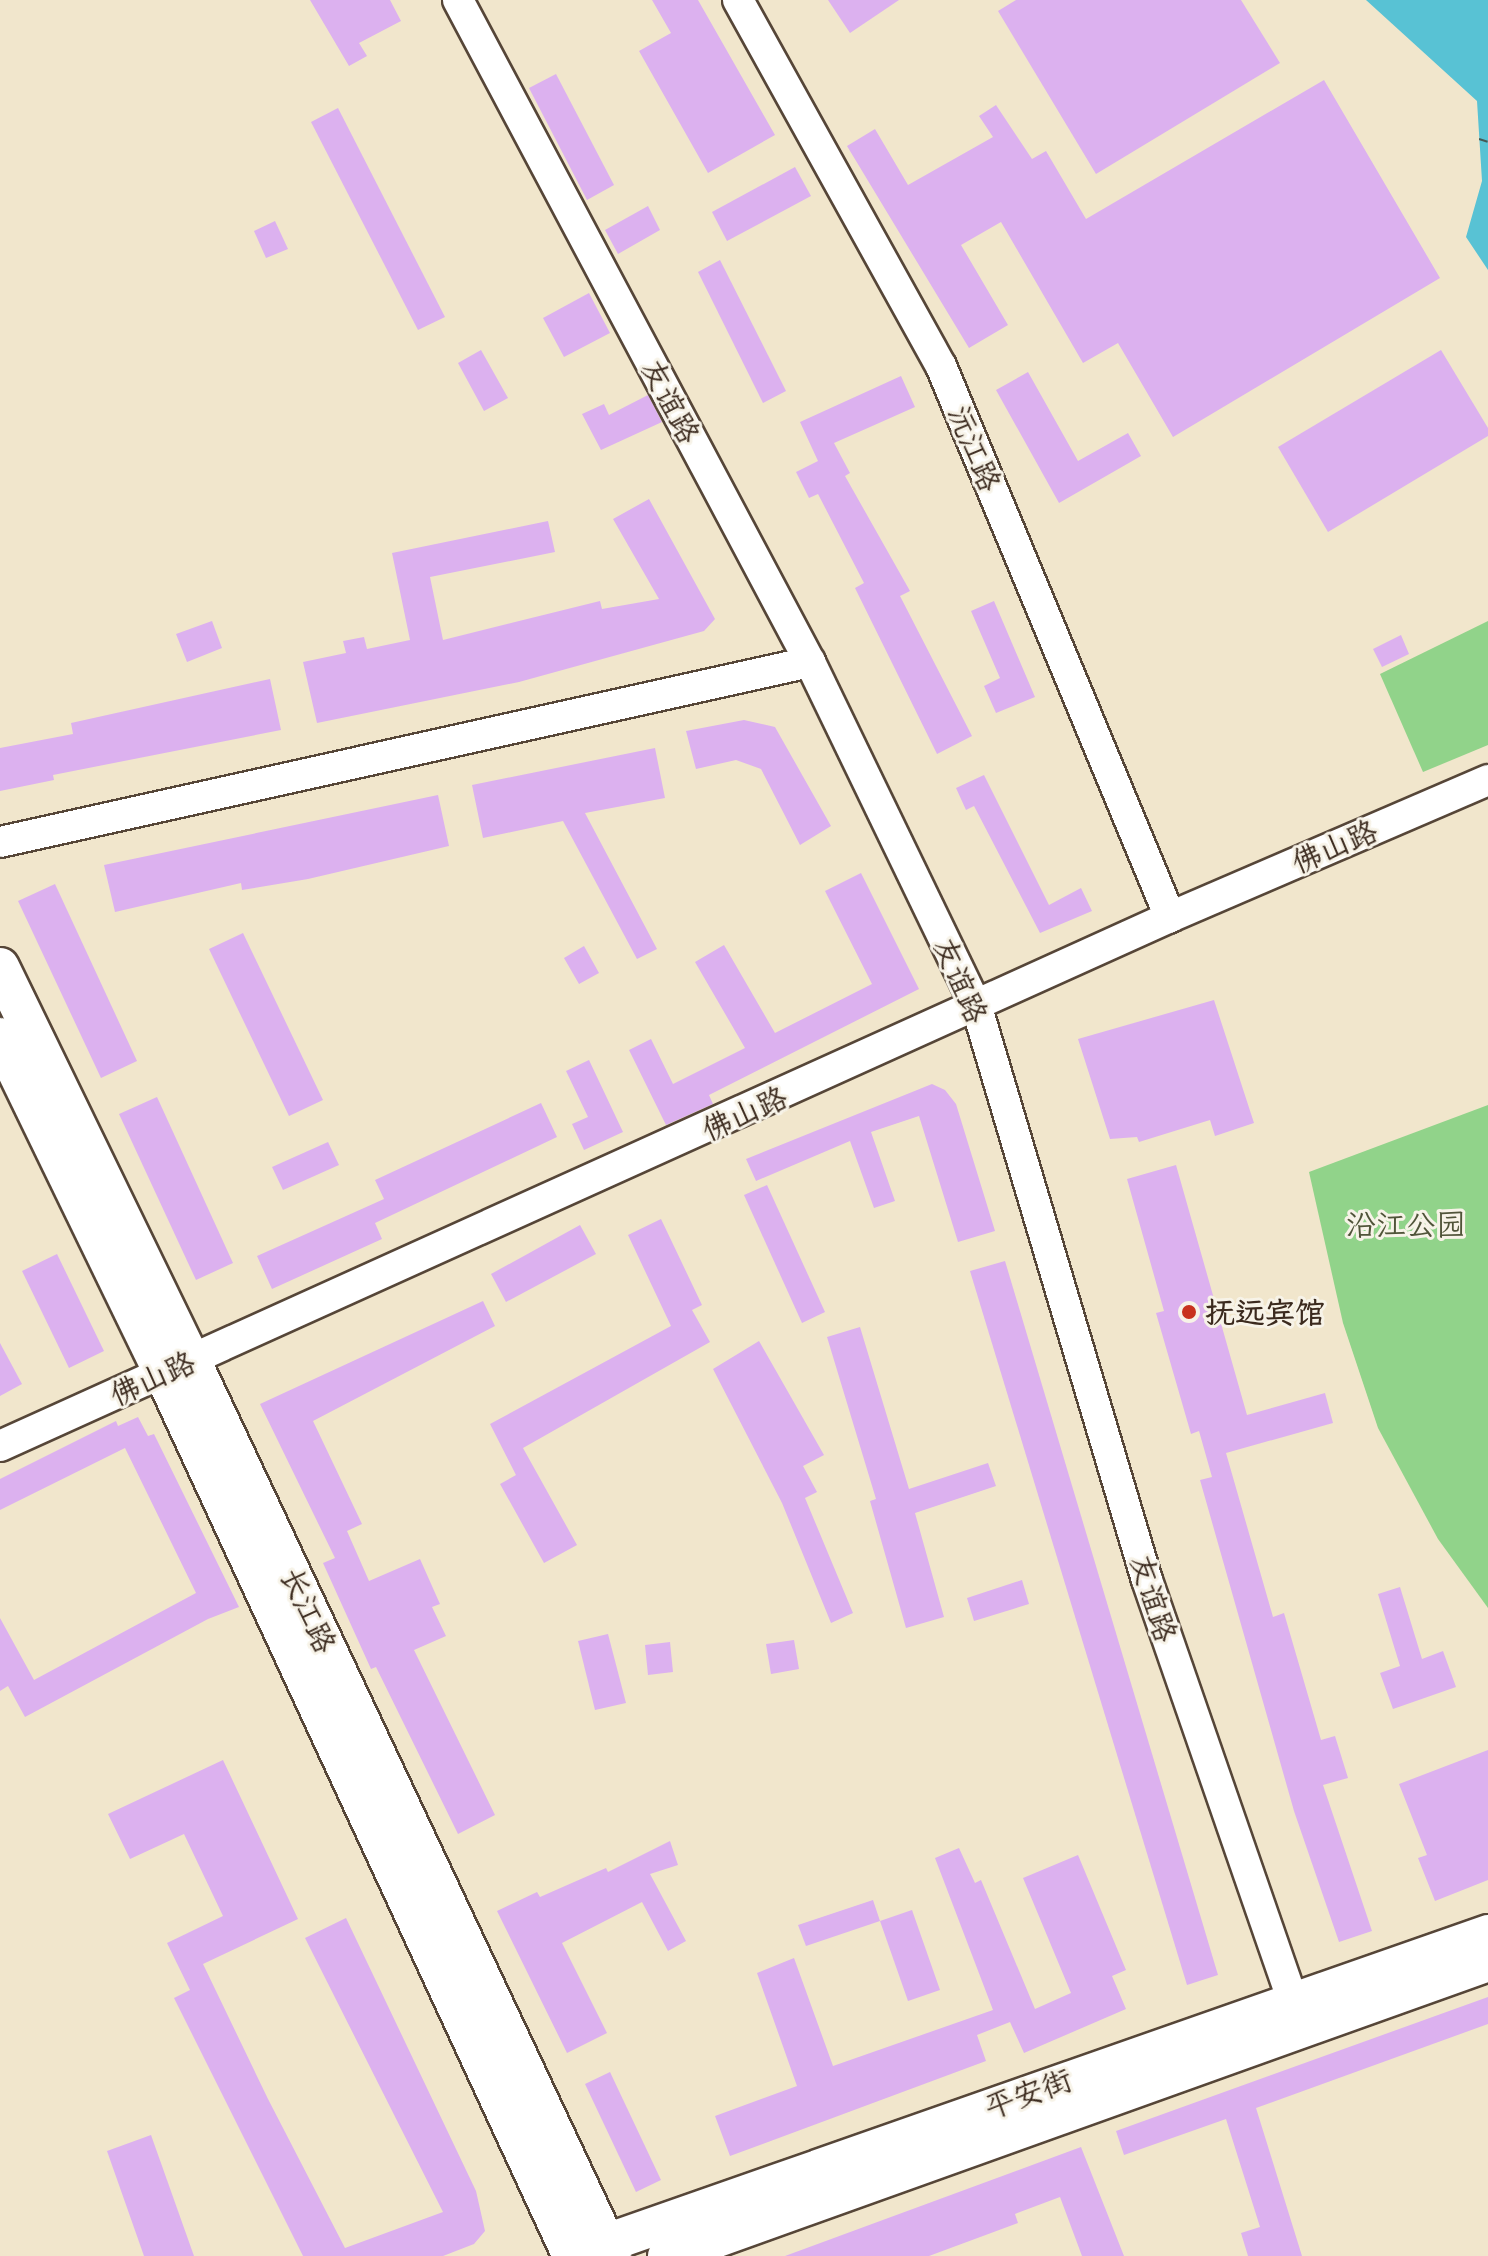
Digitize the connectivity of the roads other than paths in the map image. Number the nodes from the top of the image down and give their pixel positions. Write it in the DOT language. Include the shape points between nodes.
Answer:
graph roads {
  1 [pos="458,0"];
  2 [pos="738,0"];
  3 [pos="810,662"];
  4 [pos="1488,780"];
  5 [pos="0,842"];
  6 [pos="1170,917"];
  7 [pos="0,967"];
  8 [pos="977,1008"];
  9 [pos="0,1037"];
  10 [pos="177,1366"];
  11 [pos="0,1446"];
  12 [pos="1488,1934"];
  13 [pos="1488,1962"];
  14 [pos="1298,2013"];
  15 [pos="586,2253"];
  16 [pos="667,2256"];
  1 -- 3 [label="street, 友谊路"];
  2 -- 6 [label="street, 沅江路" via="941,366"];
  3 -- 5 [label="street"];
  3 -- 8 [label="street, 友谊路"];
  4 -- 6 [label="street, 佛山路"];
  6 -- 8 [label="street, 佛山路"];
  7 -- 10 [label="main road, 长江路"];
  8 -- 10 [label="street, 佛山路"];
  8 -- 14 [label="street, 友谊路" via="1147,1580"];
  9 -- 10 [label="main road, 长江路"];
  10 -- 11 [label="street, 佛山路"];
  10 -- 15 [label="main road, 长江路"];
  12 -- 14 [label="main road, 平安街"];
  13 -- 14 [label="main road, 平安街"];
  14 -- 15 [label="main road, 平安街"];
  14 -- 16 [label="main road, 平安街"];
}
